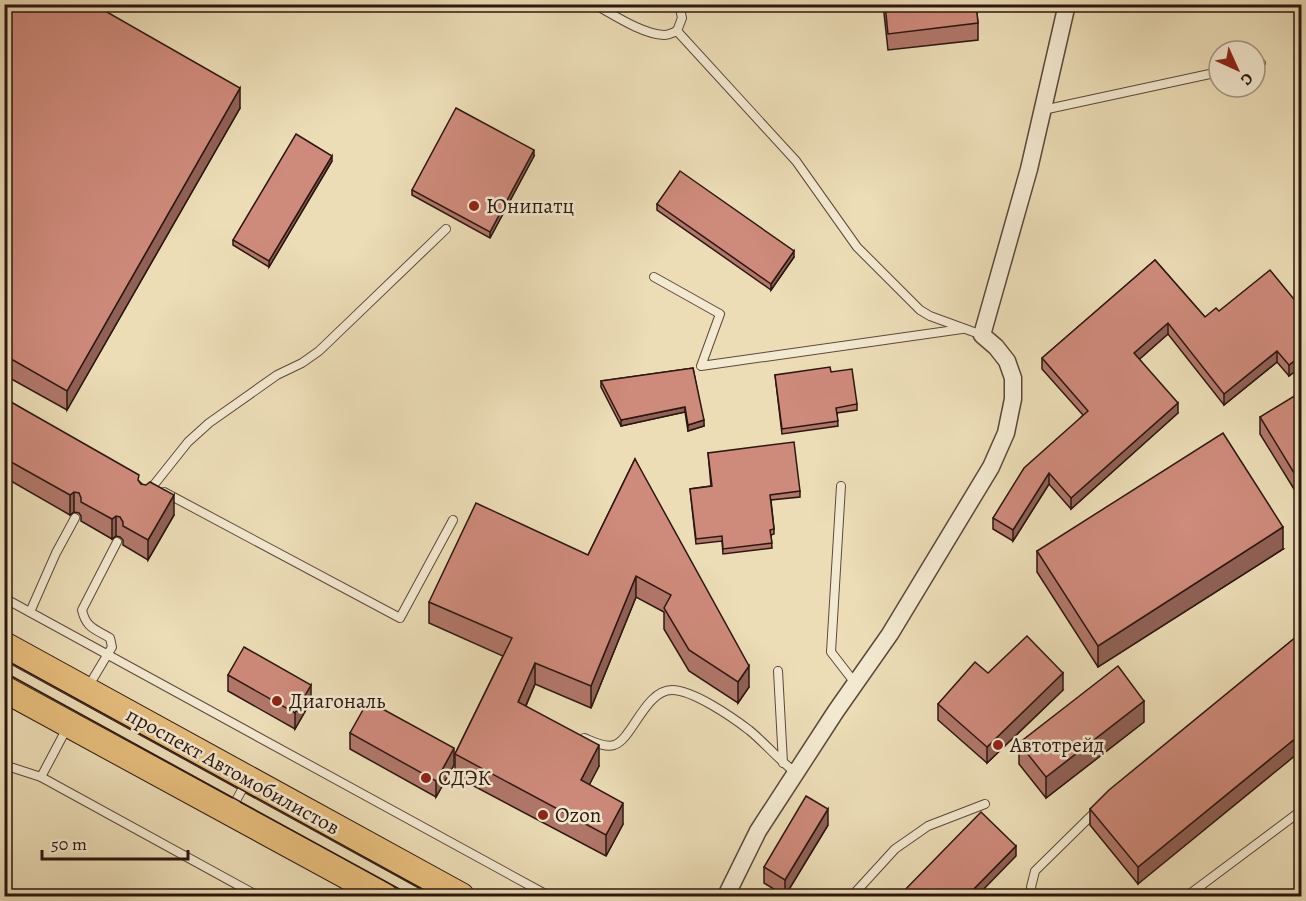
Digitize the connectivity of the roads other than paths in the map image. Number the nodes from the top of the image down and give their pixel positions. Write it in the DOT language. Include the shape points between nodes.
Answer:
graph roads {
  1 [pos="594,4"];
  2 [pos="679,4"];
  3 [pos="1067,4"];
  4 [pos="677,31"];
  5 [pos="1207,75"];
  6 [pos="1042,110"];
  7 [pos="446,229"];
  8 [pos="654,277"];
  9 [pos="963,329"];
  10 [pos="982,335"];
  11 [pos="153,486"];
  12 [pos="841,486"];
  13 [pos="144,498"];
  14 [pos="75,518"];
  15 [pos="453,520"];
  16 [pos="117,542"];
  17 [pos="4,598"];
  18 [pos="30,612"];
  19 [pos="4,645"];
  20 [pos="108,655"];
  21 [pos="778,671"];
  22 [pos="856,684"];
  23 [pos="4,689"];
  24 [pos="86,690"];
  25 [pos="69,724"];
  26 [pos="574,734"];
  27 [pos="4,765"];
  28 [pos="790,768"];
  29 [pos="41,777"];
  30 [pos="248,779"];
  31 [pos="1106,800"];
  32 [pos="984,804"];
  33 [pos="1302,810"];
  34 [pos="230,812"];
  35 [pos="360,889"];
  36 [pos="258,897"];
  37 [pos="384,897"];
  38 [pos="461,897"];
  39 [pos="549,897"];
  40 [pos="726,897"];
  41 [pos="852,897"];
  42 [pos="1033,897"];
  43 [pos="1187,897"];
  1 -- 4 [label="lane" via="648,31 662,35"];
  2 -- 4 [label="lane" via="682,18"];
  3 -- 6 [label="street"];
  4 -- 9 [label="lane" via="796,161 857,247 921,310"];
  5 -- 6 [label="lane"];
  6 -- 10 [label="street"];
  7 -- 11 [label="lane" via="319,351 209,423 188,442"];
  8 -- 9 [label="lane" via="720,314 701,366"];
  9 -- 10 [label="lane"];
  10 -- 22 [label="street" via="1007,361 1013,378 1006,433 991,467"];
  11 -- 13 [label="lane"];
  11 -- 15 [label="lane" via="400,618"];
  12 -- 22 [label="lane" via="831,652"];
  14 -- 18 [label="lane"];
  16 -- 20 [label="lane" via="82,610 84,620 110,638"];
  17 -- 18 [label="lane"];
  18 -- 20 [label="lane"];
  19 -- 24 [label="main road, проспект Автомобилистов"];
  20 -- 24 [label="lane"];
  20 -- 39 [label="lane"];
  21 -- 28 [label="lane"];
  22 -- 28 [label="street"];
  23 -- 25 [label="main road, проспект Автомобилистов"];
  24 -- 30 [label="main road, проспект Автомобилистов"];
  25 -- 29 [label="lane"];
  25 -- 34 [label="main road, проспект Автомобилистов"];
  26 -- 28 [label="lane" via="614,746 658,694 671,690 691,694 713,706 749,730"];
  27 -- 29 [label="lane"];
  28 -- 40 [label="street"];
  29 -- 36 [label="lane"];
  30 -- 34 [label="lane"];
  30 -- 38 [label="main road, проспект Автомобилистов"];
  31 -- 42 [label="lane" via="1035,871 1030,887"];
  32 -- 41 [label="lane" via="928,826 895,849"];
  33 -- 43 [label="lane"];
  34 -- 35 [label="main road, проспект Автомобилистов"];
  35 -- 37 [label="main road, проспект Автомобилистов"];
}
